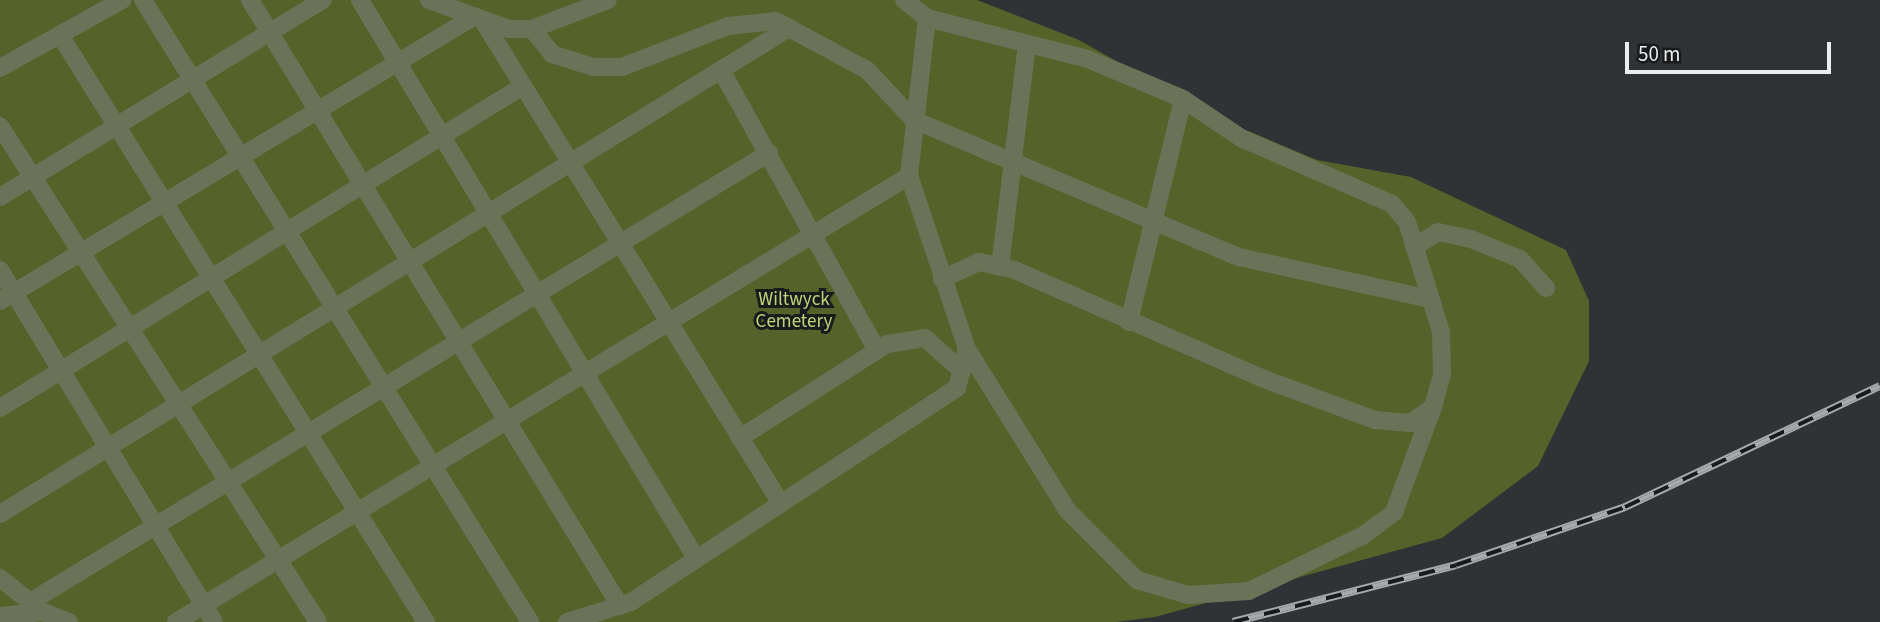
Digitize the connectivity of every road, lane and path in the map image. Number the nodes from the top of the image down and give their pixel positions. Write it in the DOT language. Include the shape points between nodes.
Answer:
graph roads {
  1 [pos="122,0"];
  2 [pos="143,0"];
  3 [pos="250,0"];
  4 [pos="323,0"];
  5 [pos="360,0"];
  6 [pos="429,0"];
  7 [pos="608,0"];
  8 [pos="904,0"];
  9 [pos="927,18"];
  10 [pos="478,21"];
  11 [pos="789,28"];
  12 [pos="533,29"];
  13 [pos="270,34"];
  14 [pos="60,35"];
  15 [pos="1027,45"];
  16 [pos="396,60"];
  17 [pos="0,68"];
  18 [pos="721,70"];
  19 [pos="191,78"];
  20 [pos="523,86"];
  21 [pos="1183,99"];
  22 [pos="315,108"];
  23 [pos="914,120"];
  24 [pos="116,123"];
  25 [pos="0,126"];
  26 [pos="442,135"];
  27 [pos="769,153"];
  28 [pos="238,154"];
  29 [pos="1013,162"];
  30 [pos="572,164"];
  31 [pos="33,175"];
  32 [pos="909,176"];
  33 [pos="362,184"];
  34 [pos="0,197"];
  35 [pos="164,201"];
  36 [pos="488,212"];
  37 [pos="1154,222"];
  38 [pos="286,231"];
  39 [pos="813,234"];
  40 [pos="618,240"];
  41 [pos="1415,247"];
  42 [pos="82,252"];
  43 [pos="410,263"];
  44 [pos="1000,267"];
  45 [pos="0,270"];
  46 [pos="212,278"];
  47 [pos="942,279"];
  48 [pos="1546,288"];
  49 [pos="537,294"];
  50 [pos="7,297"];
  51 [pos="1426,298"];
  52 [pos="334,308"];
  53 [pos="667,320"];
  54 [pos="1129,322"];
  55 [pos="131,329"];
  56 [pos="458,341"];
  57 [pos="967,349"];
  58 [pos="877,350"];
  59 [pos="260,355"];
  60 [pos="61,370"];
  61 [pos="583,370"];
  62 [pos="962,371"];
  63 [pos="383,387"];
  64 [pos="180,406"];
  65 [pos="1433,407"];
  66 [pos="0,408"];
  67 [pos="505,419"];
  68 [pos="308,432"];
  69 [pos="740,438"];
  70 [pos="109,449"];
  71 [pos="432,465"];
  72 [pos="228,481"];
  73 [pos="780,502"];
  74 [pos="356,510"];
  75 [pos="0,514"];
  76 [pos="156,527"];
  77 [pos="696,558"];
  78 [pos="278,559"];
  79 [pos="0,578"];
  80 [pos="203,604"];
  81 [pos="620,606"];
  82 [pos="36,607"];
  83 [pos="0,616"];
  84 [pos="69,622"];
  85 [pos="176,622"];
  86 [pos="214,622"];
  87 [pos="318,622"];
  88 [pos="426,622"];
  89 [pos="530,622"];
  90 [pos="567,622"];
  1 -- 14 [label="lane"];
  2 -- 19 [label="lane"];
  3 -- 13 [label="lane"];
  4 -- 13 [label="lane"];
  5 -- 16 [label="lane"];
  6 -- 10 [label="lane"];
  7 -- 12 [label="lane"];
  8 -- 9 [label="lane"];
  9 -- 15 [label="lane"];
  9 -- 23 [label="lane"];
  10 -- 12 [label="lane"];
  10 -- 16 [label="lane"];
  10 -- 20 [label="lane"];
  11 -- 12 [label="lane" via="776,21 728,26 665,55 593,67 552,54"];
  11 -- 18 [label="lane"];
  11 -- 23 [label="lane" via="867,70"];
  13 -- 19 [label="lane"];
  13 -- 22 [label="lane"];
  14 -- 17 [label="lane"];
  14 -- 24 [label="lane"];
  15 -- 21 [label="lane" via="1088,59"];
  15 -- 29 [label="lane"];
  16 -- 22 [label="lane"];
  16 -- 26 [label="lane"];
  18 -- 27 [label="lane"];
  18 -- 30 [label="lane"];
  19 -- 24 [label="lane"];
  19 -- 28 [label="lane"];
  20 -- 26 [label="lane"];
  20 -- 30 [label="lane"];
  21 -- 37 [label="lane"];
  21 -- 41 [label="lane" via="1241,138 1392,204"];
  22 -- 28 [label="lane"];
  22 -- 33 [label="lane"];
  23 -- 29 [label="lane"];
  23 -- 32 [label="lane"];
  24 -- 31 [label="lane"];
  24 -- 35 [label="lane"];
  25 -- 31 [label="lane"];
  26 -- 33 [label="lane"];
  26 -- 36 [label="lane"];
  27 -- 39 [label="lane"];
  27 -- 40 [label="lane"];
  28 -- 35 [label="lane"];
  28 -- 38 [label="lane"];
  29 -- 37 [label="lane"];
  29 -- 44 [label="lane"];
  30 -- 36 [label="lane"];
  30 -- 40 [label="lane"];
  31 -- 34 [label="lane"];
  31 -- 42 [label="lane"];
  32 -- 39 [label="lane"];
  32 -- 47 [label="lane"];
  33 -- 38 [label="lane"];
  33 -- 43 [label="lane"];
  35 -- 42 [label="lane"];
  35 -- 46 [label="lane"];
  36 -- 43 [label="lane"];
  36 -- 49 [label="lane"];
  37 -- 51 [label="lane" via="1239,257"];
  37 -- 54 [label="lane"];
  38 -- 46 [label="lane"];
  38 -- 52 [label="lane"];
  39 -- 53 [label="lane"];
  39 -- 58 [label="lane"];
  40 -- 49 [label="lane"];
  40 -- 53 [label="lane"];
  41 -- 48 [label="lane" via="1438,232 1471,239 1520,258"];
  41 -- 51 [label="lane"];
  42 -- 50 [label="lane"];
  42 -- 55 [label="lane"];
  43 -- 52 [label="lane"];
  43 -- 56 [label="lane"];
  44 -- 47 [label="lane" via="979,262"];
  44 -- 54 [label="lane"];
  45 -- 50 [label="lane"];
  46 -- 55 [label="lane"];
  46 -- 59 [label="lane"];
  47 -- 57 [label="lane"];
  49 -- 56 [label="lane"];
  49 -- 61 [label="lane"];
  50 -- 60 [label="lane"];
  51 -- 65 [label="lane" via="1441,332 1442,374"];
  52 -- 59 [label="lane"];
  52 -- 63 [label="lane"];
  53 -- 61 [label="lane"];
  53 -- 69 [label="lane"];
  54 -- 65 [label="lane" via="1375,420 1410,423"];
  55 -- 60 [label="lane"];
  55 -- 64 [label="lane"];
  56 -- 63 [label="lane"];
  56 -- 67 [label="lane"];
  57 -- 62 [label="lane"];
  57 -- 65 [label="lane" via="1068,511 1137,580 1188,595 1249,591 1364,536 1394,512"];
  58 -- 62 [label="lane" via="925,338"];
  58 -- 69 [label="lane"];
  59 -- 64 [label="lane"];
  59 -- 68 [label="lane"];
  60 -- 66 [label="lane"];
  60 -- 70 [label="lane"];
  61 -- 67 [label="lane"];
  61 -- 77 [label="lane"];
  62 -- 73 [label="lane" via="957,388"];
  63 -- 68 [label="lane"];
  63 -- 71 [label="lane"];
  64 -- 70 [label="lane"];
  64 -- 72 [label="lane"];
  67 -- 71 [label="lane"];
  67 -- 81 [label="lane"];
  68 -- 72 [label="lane"];
  68 -- 74 [label="lane"];
  69 -- 73 [label="lane"];
  70 -- 75 [label="lane"];
  70 -- 76 [label="lane"];
  71 -- 74 [label="lane"];
  71 -- 89 [label="lane"];
  72 -- 76 [label="lane"];
  72 -- 78 [label="lane"];
  73 -- 77 [label="lane"];
  74 -- 78 [label="lane"];
  74 -- 88 [label="lane"];
  76 -- 80 [label="lane"];
  76 -- 82 [label="lane"];
  77 -- 81 [label="lane"];
  78 -- 80 [label="lane"];
  78 -- 87 [label="lane"];
  79 -- 82 [label="lane"];
  80 -- 85 [label="lane"];
  80 -- 86 [label="lane"];
  81 -- 90 [label="lane"];
  82 -- 83 [label="lane"];
  82 -- 84 [label="lane"];
}
